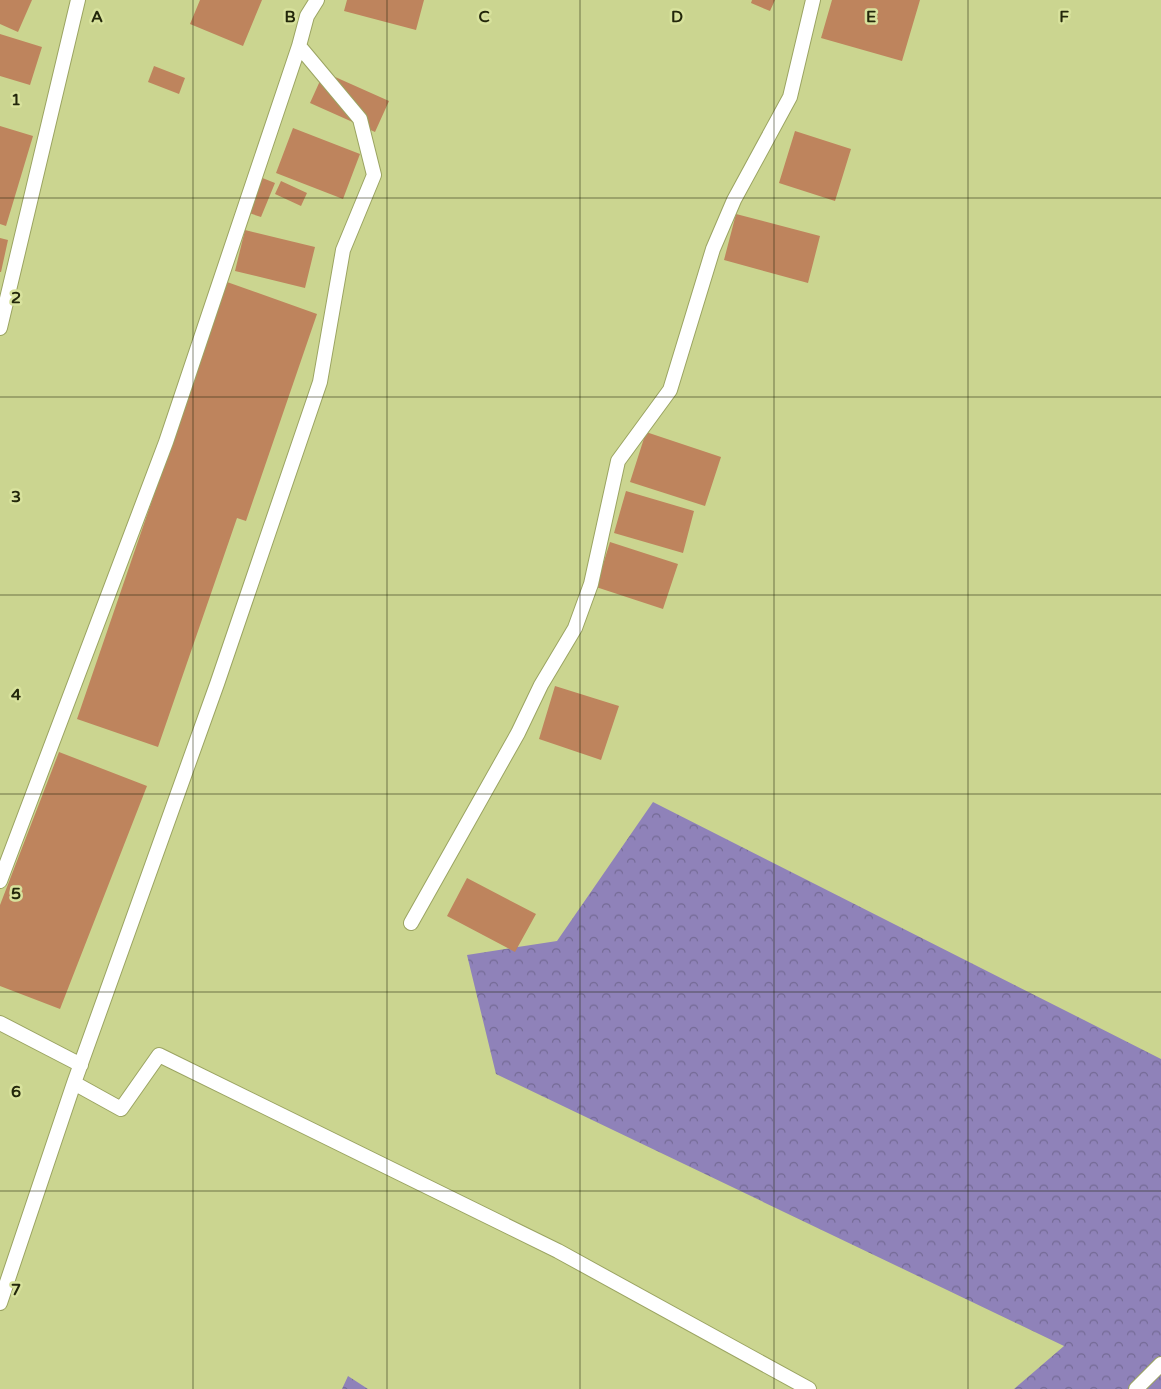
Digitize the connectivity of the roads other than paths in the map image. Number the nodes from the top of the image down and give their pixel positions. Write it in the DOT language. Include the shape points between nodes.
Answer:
graph roads {
  1 [pos="78,0"];
  2 [pos="317,0"];
  3 [pos="813,0"];
  4 [pos="299,46"];
  5 [pos="0,328"];
  6 [pos="0,881"];
  7 [pos="411,923"];
  8 [pos="0,1023"];
  9 [pos="81,1065"];
  10 [pos="74,1083"];
  11 [pos="0,1303"];
  12 [pos="1161,1364"];
  13 [pos="809,1389"];
  14 [pos="1136,1389"];
  1 -- 5 [label="lane"];
  2 -- 4 [label="lane" via="307,16"];
  3 -- 7 [label="lane" via="790,97 734,200 713,249 670,390 618,462 591,584 575,628"];
  4 -- 6 [label="lane" via="166,442"];
  4 -- 9 [label="lane" via="360,119 374,174 343,250 320,382 217,684"];
  8 -- 9 [label="lane"];
  9 -- 10 [label="lane"];
  10 -- 11 [label="lane"];
  10 -- 13 [label="lane" via="121,1109 158,1055 558,1251"];
  12 -- 14 [label="lane"];
}
